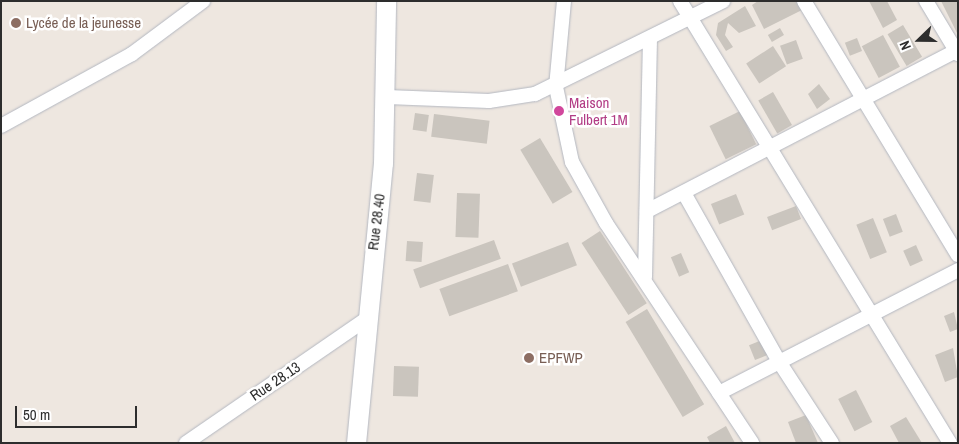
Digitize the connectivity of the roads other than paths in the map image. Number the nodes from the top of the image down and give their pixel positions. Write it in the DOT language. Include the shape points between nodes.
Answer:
graph roads {
  1 [pos="203,1"];
  2 [pos="386,1"];
  3 [pos="564,1"];
  4 [pos="680,1"];
  5 [pos="723,1"];
  6 [pos="804,1"];
  7 [pos="926,1"];
  8 [pos="692,18"];
  9 [pos="650,39"];
  10 [pos="957,52"];
  11 [pos="556,87"];
  12 [pos="387,97"];
  13 [pos="863,101"];
  14 [pos="1,126"];
  15 [pos="773,149"];
  16 [pos="684,193"];
  17 [pos="647,211"];
  18 [pos="958,255"];
  19 [pos="958,270"];
  20 [pos="645,277"];
  21 [pos="870,314"];
  22 [pos="365,320"];
  23 [pos="778,360"];
  24 [pos="720,393"];
  25 [pos="186,443"];
  26 [pos="356,443"];
  27 [pos="752,443"];
  28 [pos="832,443"];
  29 [pos="950,443"];
  1 -- 14 [label="street" via="132,54"];
  2 -- 12 [label="street, Rue 28.40"];
  3 -- 11 [label="street"];
  4 -- 8 [label="street"];
  5 -- 8 [label="street"];
  6 -- 13 [label="street"];
  7 -- 10 [label="street"];
  8 -- 9 [label="street"];
  8 -- 15 [label="street"];
  9 -- 11 [label="street"];
  9 -- 17 [label="street"];
  10 -- 13 [label="street"];
  11 -- 12 [label="street" via="496,101"];
  11 -- 20 [label="street" via="572,162 606,223"];
  12 -- 22 [label="street, Rue 28.40"];
  13 -- 15 [label="street"];
  13 -- 18 [label="street"];
  15 -- 16 [label="street"];
  15 -- 21 [label="street"];
  16 -- 17 [label="street"];
  16 -- 23 [label="street"];
  17 -- 20 [label="street"];
  19 -- 21 [label="street"];
  20 -- 24 [label="street"];
  21 -- 23 [label="street"];
  21 -- 29 [label="street"];
  22 -- 25 [label="street, Rue 28.13"];
  22 -- 26 [label="street, Rue 28.40"];
  23 -- 24 [label="street"];
  23 -- 28 [label="street"];
  24 -- 27 [label="street"];
}
